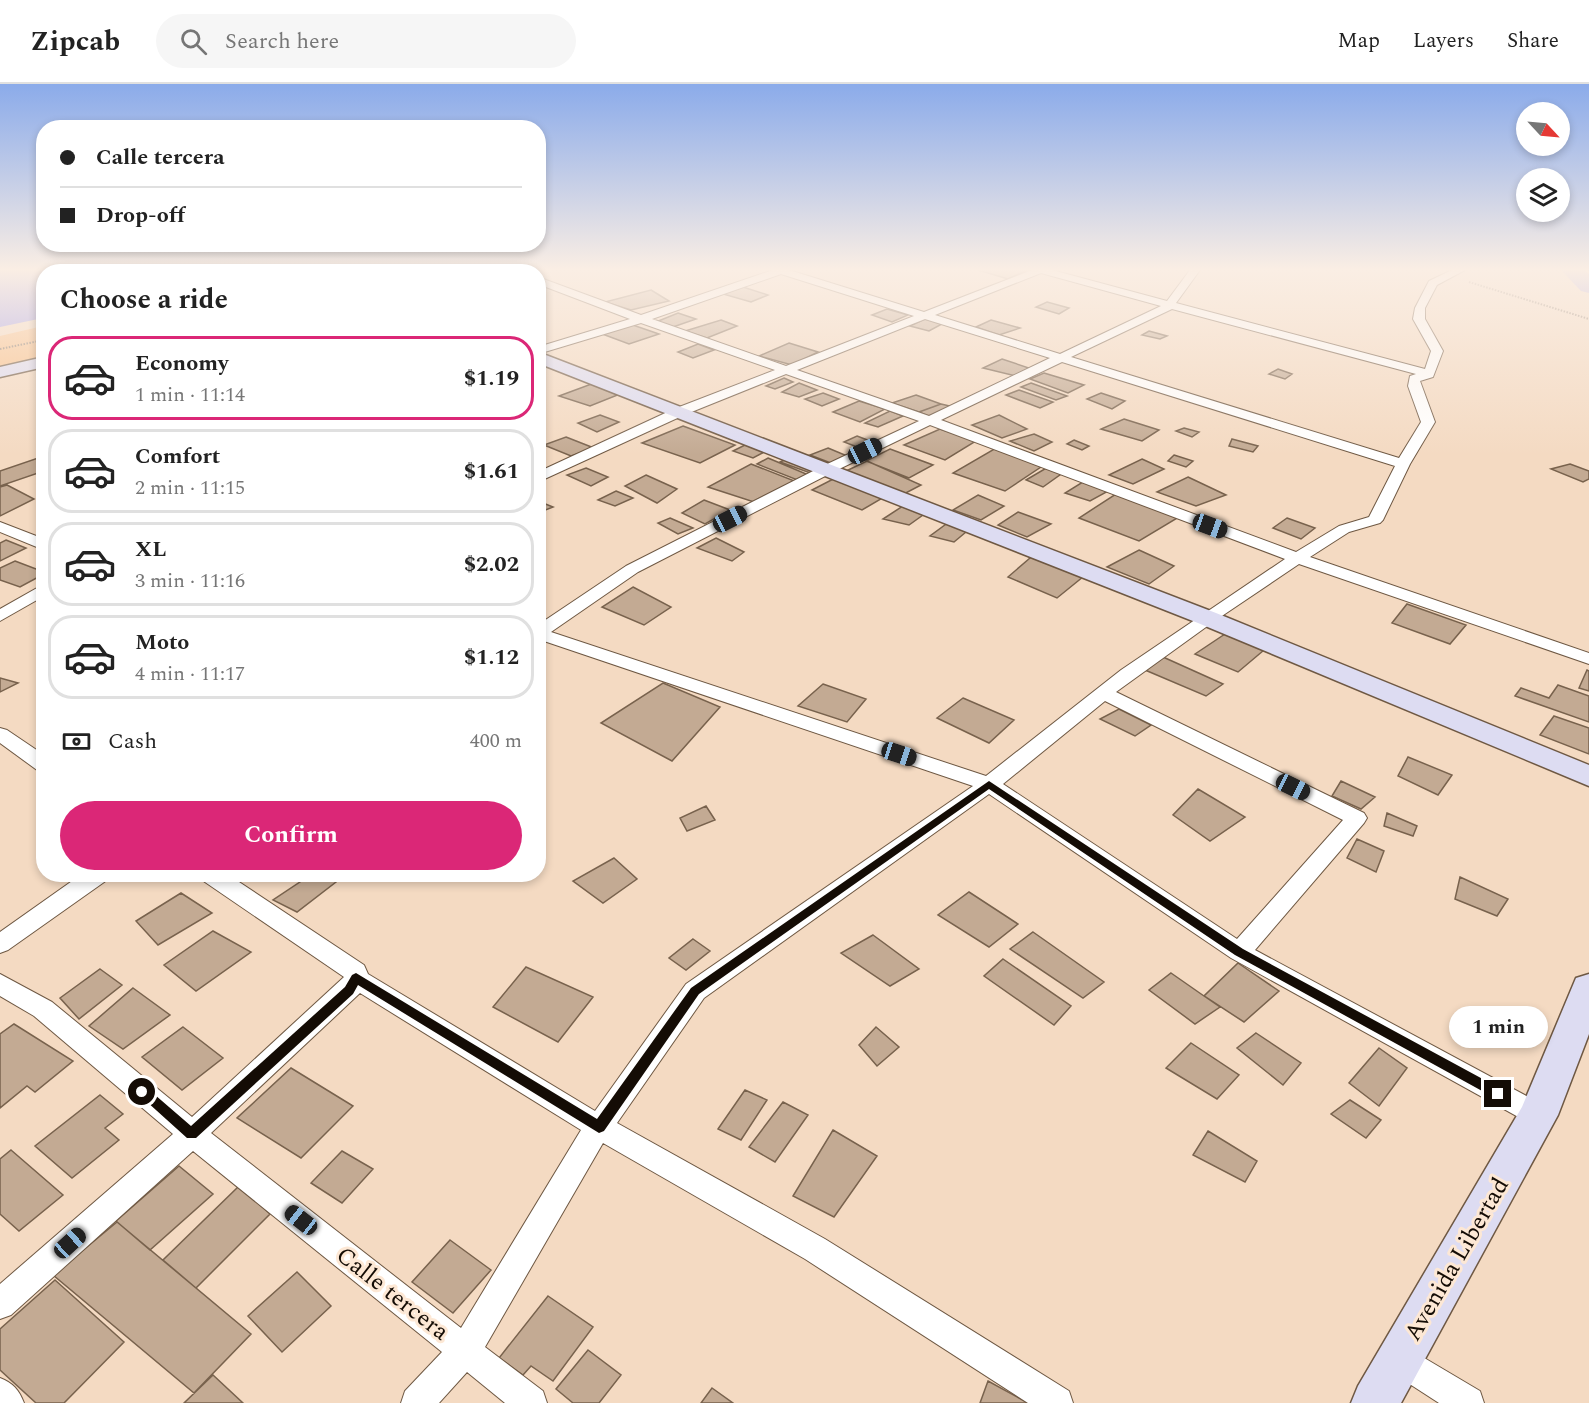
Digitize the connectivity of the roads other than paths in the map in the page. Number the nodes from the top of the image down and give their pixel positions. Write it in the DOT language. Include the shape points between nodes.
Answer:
graph roads {
  1 [pos="603,332"];
  2 [pos="674,332"];
  3 [pos="882,332"];
  4 [pos="977,332"];
  5 [pos="1115,332"];
  6 [pos="1267,332"];
  7 [pos="1426,332"];
  8 [pos="546,349"];
  9 [pos="546,360"];
  10 [pos="36,364"];
  11 [pos="785,370"];
  12 [pos="0,372"];
  13 [pos="1429,374"];
  14 [pos="679,412"];
  15 [pos="929,420"];
  16 [pos="1403,464"];
  17 [pos="828,469"];
  18 [pos="546,474"];
  19 [pos="0,526"];
  20 [pos="36,542"];
  21 [pos="1297,558"];
  22 [pos="36,595"];
  23 [pos="0,616"];
  24 [pos="1207,618"];
  25 [pos="546,628"];
  26 [pos="546,636"];
  27 [pos="1589,659"];
  28 [pos="1103,693"];
  29 [pos="0,734"];
  30 [pos="36,759"];
  31 [pos="1589,776"];
  32 [pos="989,784"];
  33 [pos="88,882"];
  34 [pos="222,882"];
  35 [pos="0,945"];
  36 [pos="1239,952"];
  37 [pos="356,978"];
  38 [pos="0,984"];
  39 [pos="1589,988"];
  40 [pos="1538,1115"];
  41 [pos="599,1127"];
  42 [pos="192,1134"];
  43 [pos="0,1305"];
  44 [pos="466,1350"];
  45 [pos="1399,1359"];
  46 [pos="0,1394"];
  47 [pos="8,1403"];
  48 [pos="417,1403"];
  49 [pos="531,1403"];
  50 [pos="1057,1403"];
  51 [pos="1375,1403"];
  52 [pos="1468,1403"];
  1 -- 8 [label="street"];
  2 -- 11 [label="street"];
  3 -- 11 [label="street"];
  4 -- 16 [label="street"];
  5 -- 15 [label="street"];
  6 -- 13 [label="street"];
  7 -- 13 [label="street" via="1437,351"];
  9 -- 14 [label="main road"];
  10 -- 12 [label="main road"];
  11 -- 14 [label="street"];
  11 -- 15 [label="street"];
  13 -- 16 [label="street" via="1414,379 1413,386 1428,422"];
  14 -- 17 [label="main road"];
  14 -- 18 [label="street"];
  15 -- 17 [label="street"];
  15 -- 21 [label="street"];
  16 -- 21 [label="street" via="1375,520 1344,530"];
  17 -- 24 [label="main road"];
  17 -- 25 [label="street" via="632,569"];
  19 -- 20 [label="street"];
  21 -- 24 [label="street"];
  21 -- 27 [label="street"];
  22 -- 23 [label="street"];
  24 -- 28 [label="street"];
  24 -- 31 [label="main road"];
  26 -- 32 [label="street"];
  28 -- 32 [label="street"];
  28 -- 36 [label="street" via="1357,818"];
  29 -- 30 [label="street"];
  32 -- 36 [label="street"];
  32 -- 41 [label="street" via="695,991"];
  33 -- 35 [label="street"];
  34 -- 37 [label="street" via="356,972"];
  36 -- 40 [label="street"];
  37 -- 41 [label="street"];
  37 -- 42 [label="street" via="349,991"];
  38 -- 42 [label="street, Calle tercera" via="44,1009"];
  39 -- 40 [label="main road"];
  40 -- 45 [label="main road, Avenida Libertad"];
  41 -- 44 [label="street"];
  41 -- 50 [label="street" via="815,1249"];
  42 -- 43 [label="street"];
  42 -- 44 [label="street, Calle tercera"];
  44 -- 48 [label="street"];
  44 -- 49 [label="street, Calle tercera"];
  45 -- 51 [label="main road, Avenida Libertad"];
  45 -- 52 [label="street"];
  46 -- 47 [label="street"];
}
